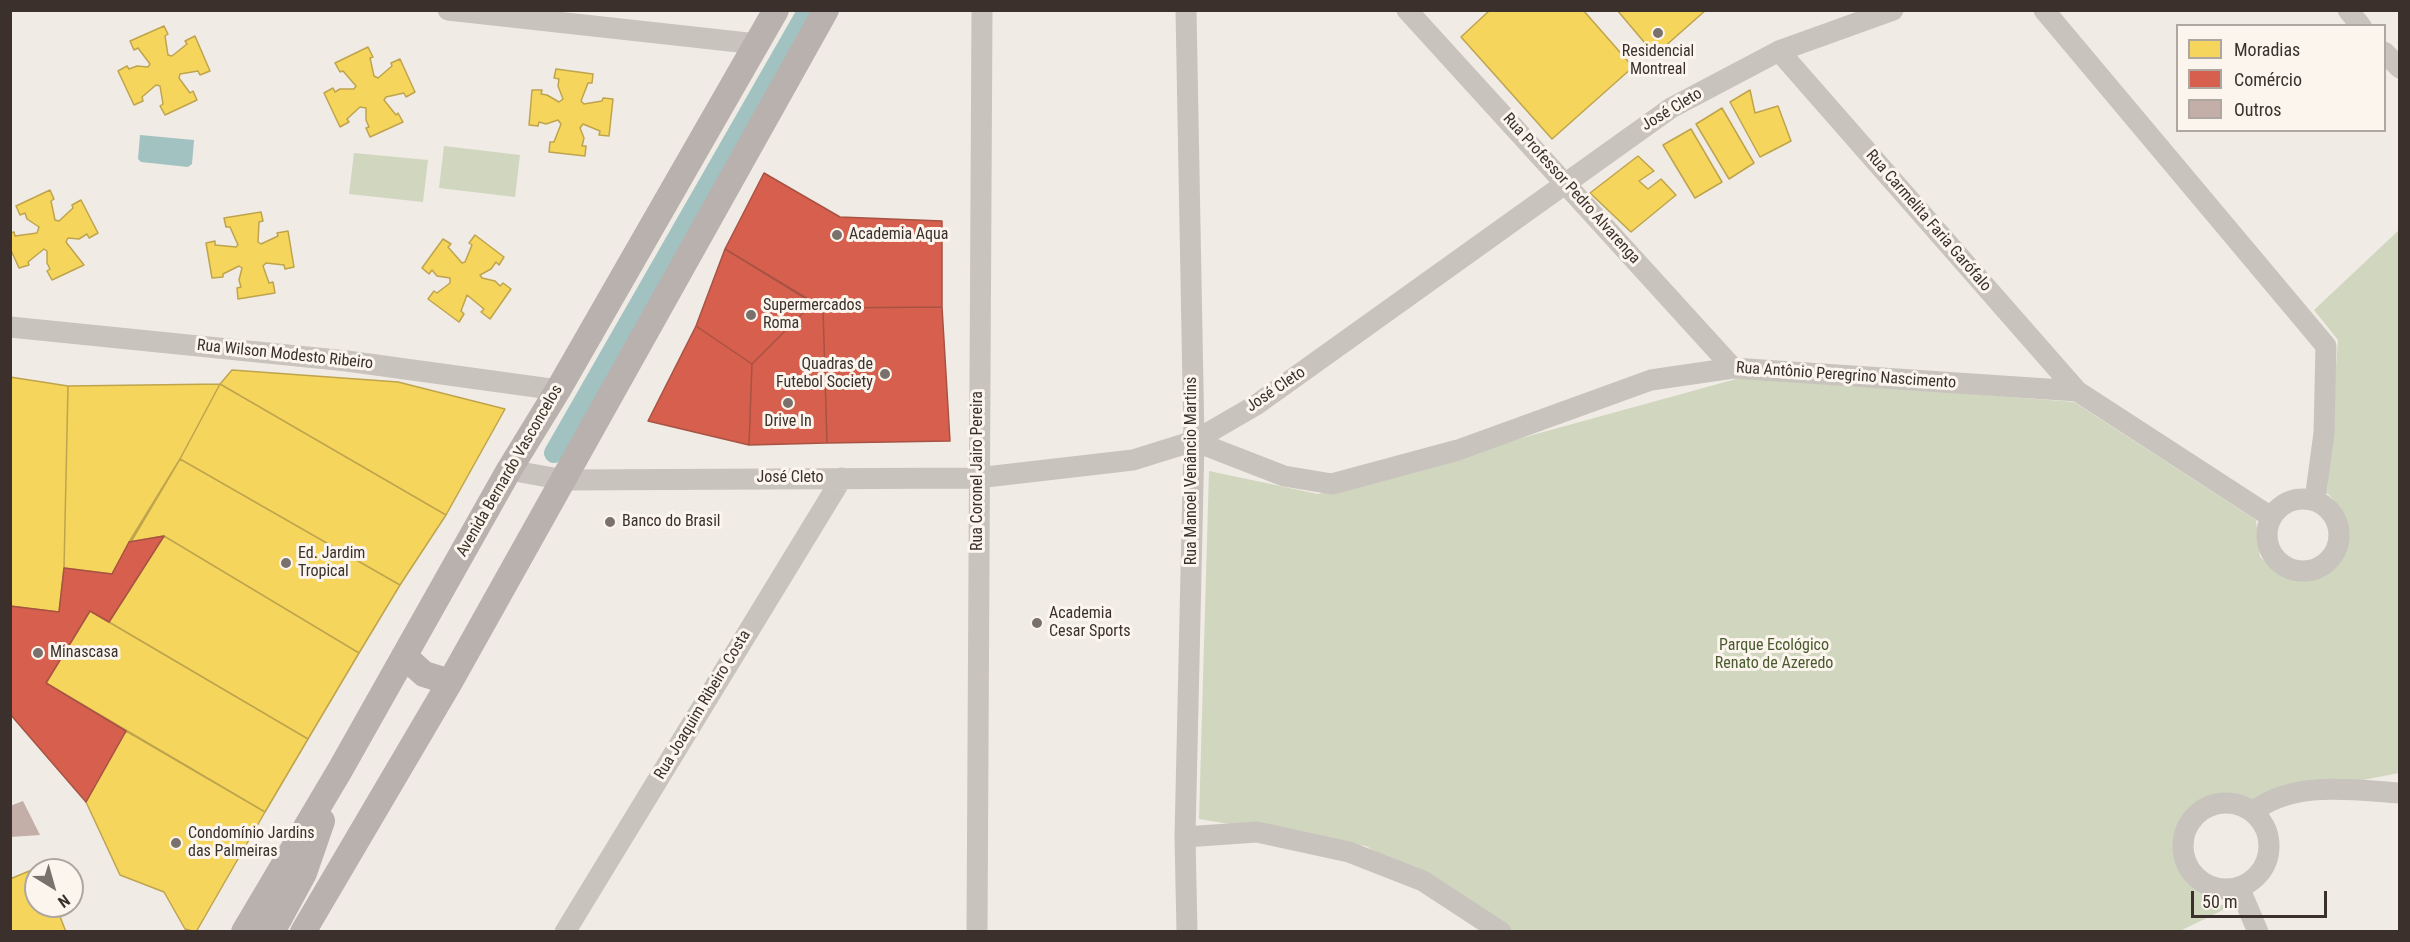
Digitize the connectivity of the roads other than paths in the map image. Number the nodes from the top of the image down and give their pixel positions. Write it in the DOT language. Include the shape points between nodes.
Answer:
graph roads {
  1 [pos="448,10"];
  2 [pos="776,10"];
  3 [pos="826,10"];
  4 [pos="981,10"];
  5 [pos="1186,10"];
  6 [pos="1407,10"];
  7 [pos="1893,10"];
  8 [pos="2044,10"];
  9 [pos="2348,10"];
  10 [pos="570,17"];
  11 [pos="2359,24"];
  12 [pos="757,44"];
  13 [pos="1779,51"];
  14 [pos="2386,53"];
  15 [pos="2400,68"];
  16 [pos="1565,182"];
  17 [pos="10,327"];
  18 [pos="1733,368"];
  19 [pos="558,390"];
  20 [pos="2077,391"];
  21 [pos="1194,441"];
  22 [pos="509,470"];
  23 [pos="842,478"];
  24 [pos="977,478"];
  25 [pos="565,480"];
  26 [pos="2315,500"];
  27 [pos="2271,517"];
  28 [pos="404,656"];
  29 [pos="450,682"];
  30 [pos="340,770"];
  31 [pos="2400,793"];
  32 [pos="2253,812"];
  33 [pos="1185,837"];
  34 [pos="2239,887"];
  35 [pos="244,932"];
  36 [pos="272,932"];
  37 [pos="303,932"];
  38 [pos="565,932"];
  39 [pos="976,932"];
  40 [pos="1187,932"];
  41 [pos="1501,932"];
  42 [pos="2258,932"];
  1 -- 10 [label="street"];
  2 -- 12 [label="main road, Avenida Bernardo Vasconcelos"];
  3 -- 25 [label="main road"];
  4 -- 24 [label="street, Rua Coronel Jairo Pereira"];
  5 -- 21 [label="street, Rua Manoel Venâncio Martins"];
  6 -- 16 [label="street, Rua Professor Pedro Alvarenga"];
  7 -- 13 [label="street, José Cleto"];
  8 -- 26 [label="street" via="2326,346 2324,433"];
  9 -- 11 [label="street"];
  10 -- 12 [label="street"];
  12 -- 19 [label="main road, Avenida Bernardo Vasconcelos"];
  13 -- 16 [label="street, José Cleto" via="1671,108"];
  13 -- 20 [label="street, Rua Carmelita Faria Garófalo"];
  14 -- 15 [label="street"];
  16 -- 18 [label="street, Rua Professor Pedro Alvarenga"];
  16 -- 21 [label="street, José Cleto" via="1256,405"];
  17 -- 19 [label="street, Rua Wilson Modesto Ribeiro" via="347,361"];
  18 -- 20 [label="street, Rua Antônio Peregrino Nascimento"];
  18 -- 21 [label="street, Rua Antônio Peregrino Nascimento" via="1651,380 1458,450 1332,484 1284,476"];
  19 -- 22 [label="main road, Avenida Bernardo Vasconcelos"];
  20 -- 27 [label="street, Rua Antônio Peregrino Nascimento"];
  21 -- 24 [label="street, José Cleto" via="1133,460"];
  21 -- 33 [label="street, Rua Manoel Venâncio Martins"];
  22 -- 25 [label="street, José Cleto"];
  22 -- 28 [label="main road, Avenida Bernardo Vasconcelos"];
  23 -- 24 [label="street, José Cleto"];
  23 -- 25 [label="street, José Cleto"];
  23 -- 38 [label="street, Rua Joaquim Ribeiro Costa"];
  24 -- 39 [label="street, Rua Coronel Jairo Pereira"];
  25 -- 29 [label="main road"];
  26 -- 27 [label="street" via="2290,501"];
  26 -- 27 [label="street" via="2332,512 2339,536 2332,557 2311,570 2293,570 2273,555 2266,542"];
  28 -- 29 [label="main road" via="424,674"];
  28 -- 30 [label="main road, Avenida Bernardo Vasconcelos"];
  29 -- 37 [label="main road"];
  30 -- 35 [label="main road, Avenida Bernardo Vasconcelos"];
  30 -- 36 [label="main road" via="304,873"];
  31 -- 32 [label="street" via="2331,788 2283,795 2268,800"];
  32 -- 34 [label="street" via="2268,834 2267,860 2251,882"];
  32 -- 34 [label="street" via="2233,804 2211,806 2189,824 2184,838 2188,866 2198,878 2210,886"];
  33 -- 40 [label="street, Rua Manoel Venâncio Martins"];
  33 -- 41 [label="street" via="1257,832 1349,852 1423,881"];
  34 -- 42 [label="street"];
}
